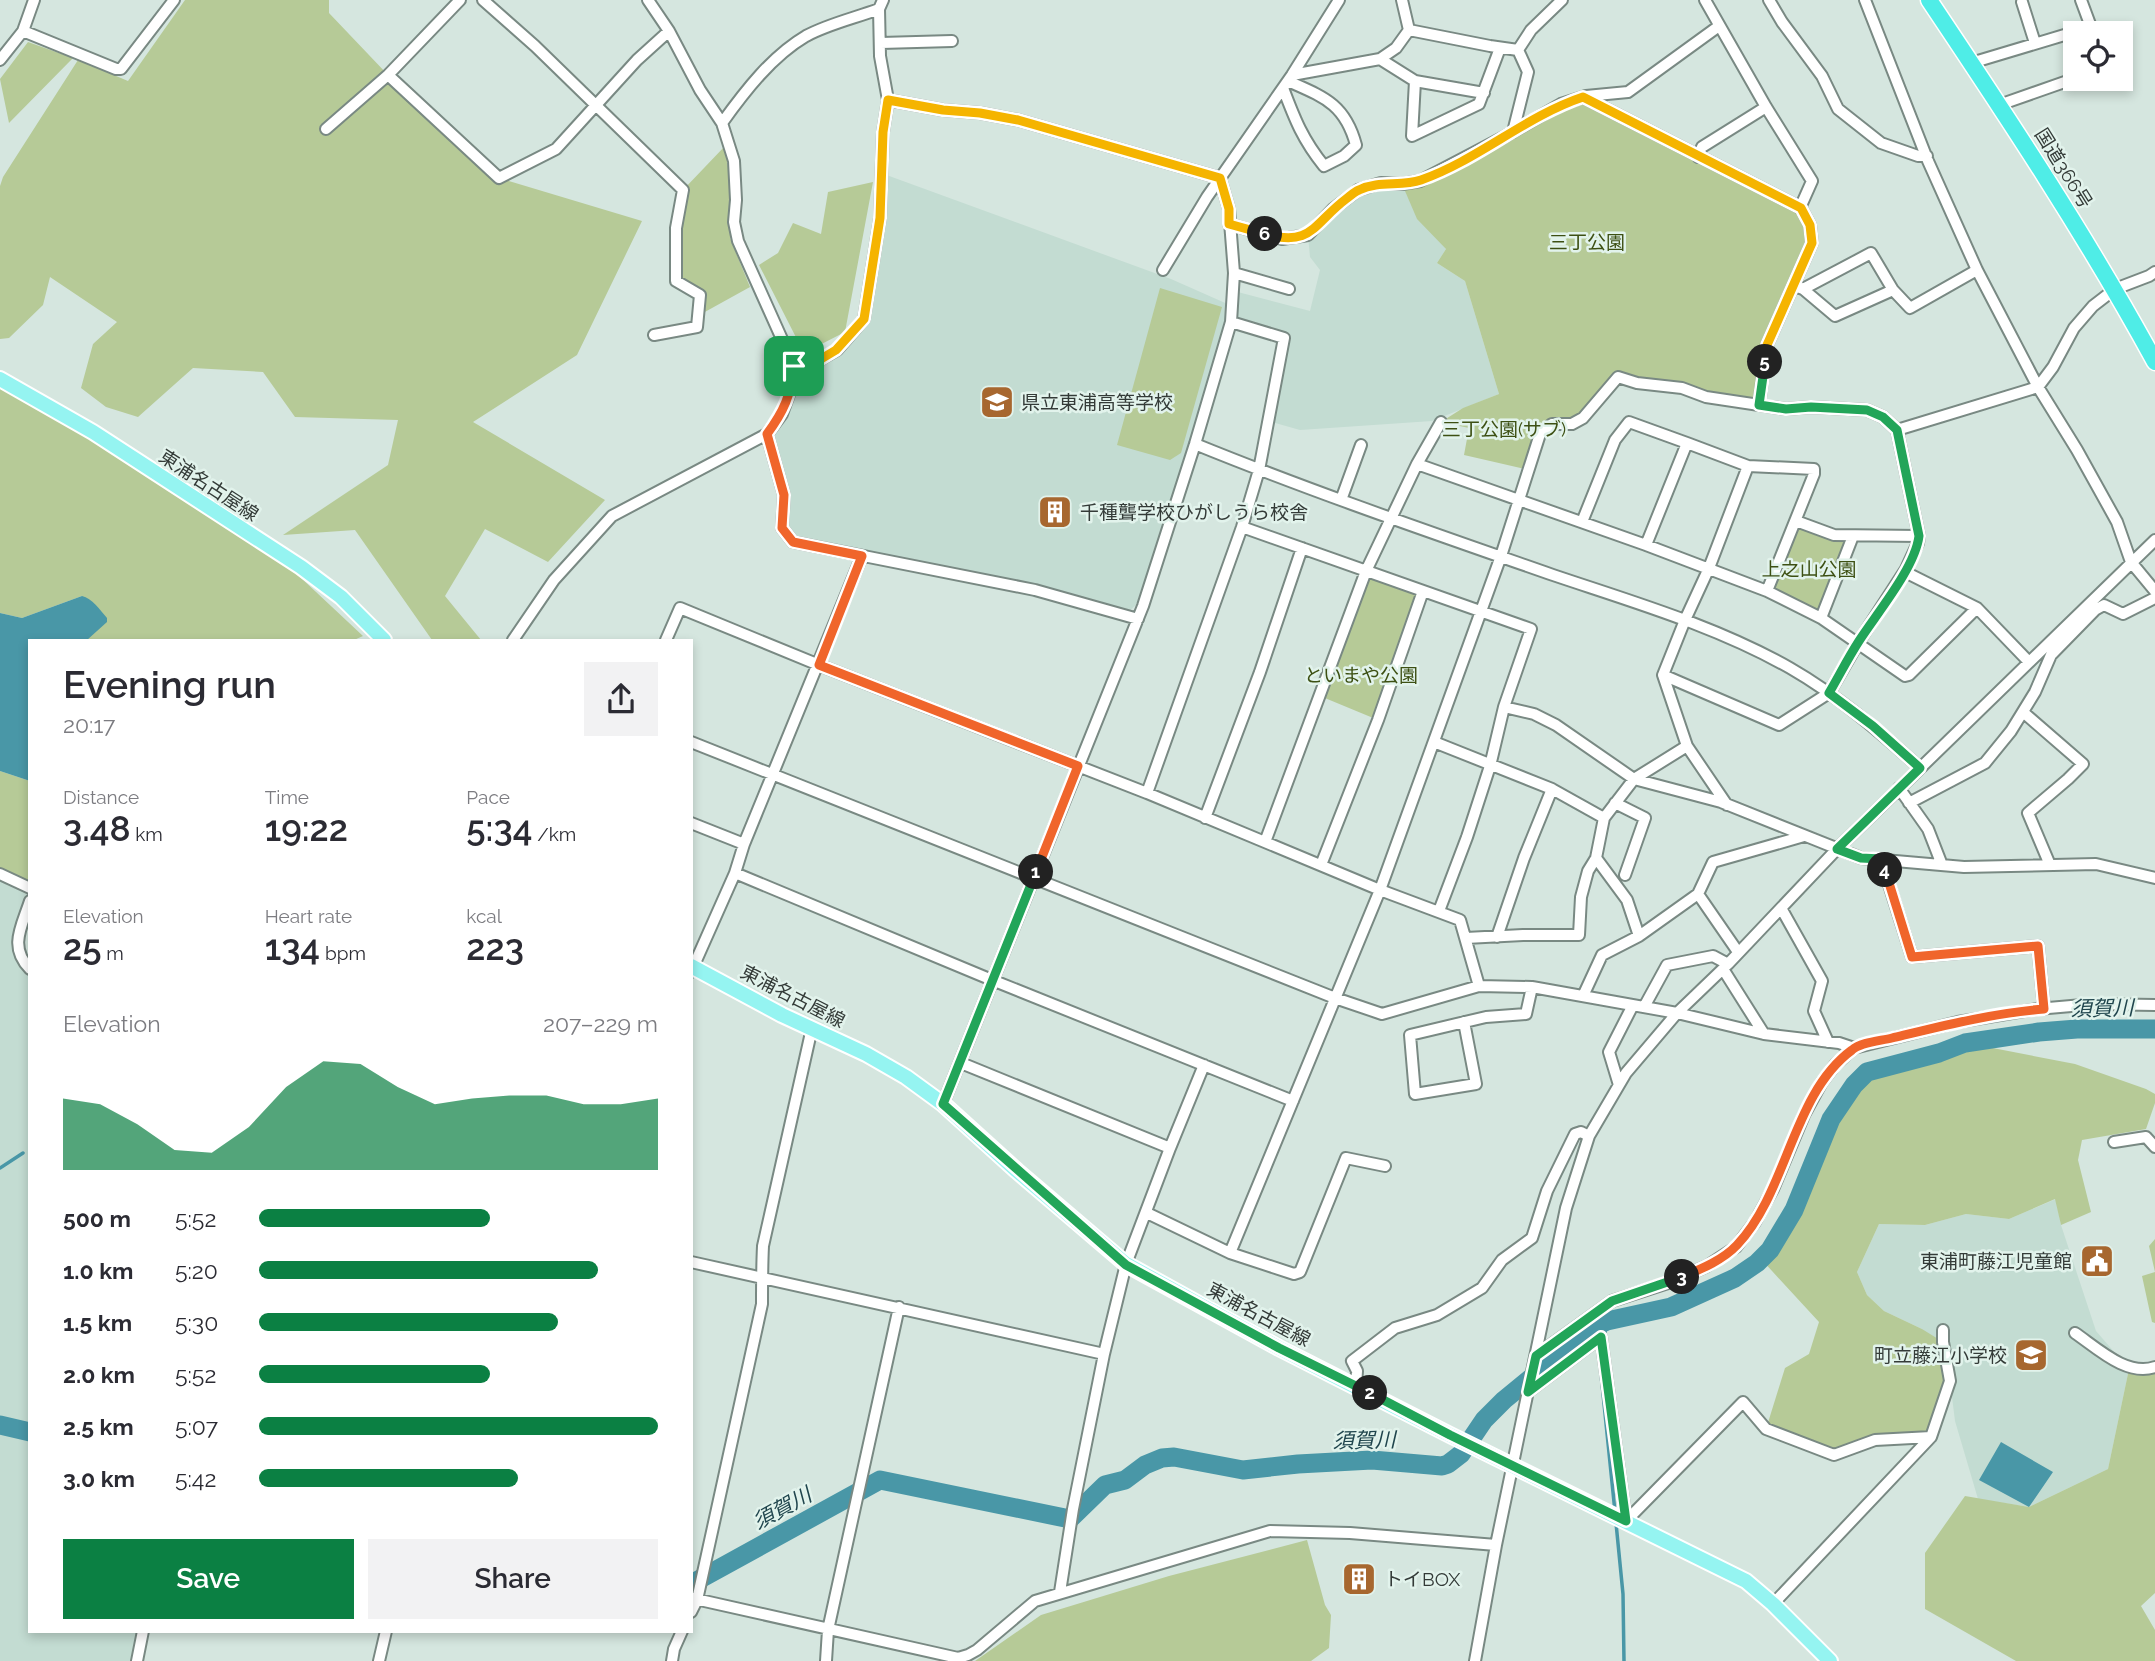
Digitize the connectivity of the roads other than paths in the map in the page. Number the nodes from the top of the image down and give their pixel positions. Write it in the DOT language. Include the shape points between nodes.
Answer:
graph roads {
  1 [pos="34,0"];
  2 [pos="174,0"];
  3 [pos="460,0"];
  4 [pos="484,0"];
  5 [pos="648,0"];
  6 [pos="1339,0"];
  7 [pos="1402,0"];
  8 [pos="1563,0"];
  9 [pos="1705,0"];
  10 [pos="1769,0"];
  11 [pos="1865,0"];
  12 [pos="1930,0"];
  13 [pos="2081,0"];
  14 [pos="2022,2"];
  15 [pos="881,5"];
  16 [pos="2089,21"];
  17 [pos="1719,26"];
  18 [pos="1409,30"];
  19 [pos="23,31"];
  20 [pos="669,31"];
  21 [pos="2063,37"];
  22 [pos="952,41"];
  23 [pos="881,43"];
  24 [pos="2035,43"];
  25 [pos="1500,48"];
  26 [pos="1518,50"];
  27 [pos="0,60"];
  28 [pos="1380,60"];
  29 [pos="1971,63"];
  30 [pos="388,75"];
  31 [pos="1415,81"];
  32 [pos="1288,82"];
  33 [pos="2063,83"];
  34 [pos="1484,93"];
  35 [pos="1583,97"];
  36 [pos="888,100"];
  37 [pos="596,105"];
  38 [pos="1999,105"];
  39 [pos="1766,107"];
  40 [pos="722,123"];
  41 [pos="326,129"];
  42 [pos="1513,132"];
  43 [pos="1927,156"];
  44 [pos="1698,157"];
  45 [pos="1220,178"];
  46 [pos="1800,208"];
  47 [pos="1229,224"];
  48 [pos="1163,270"];
  49 [pos="1977,270"];
  50 [pos="2155,272"];
  51 [pos="1234,273"];
  52 [pos="1798,287"];
  53 [pos="1289,289"];
  54 [pos="2115,289"];
  55 [pos="1893,290"];
  56 [pos="1231,322"];
  57 [pos="654,335"];
  58 [pos="2155,362"];
  59 [pos="794,366"];
  60 [pos="0,379"];
  61 [pos="2038,387"];
  62 [pos="1759,405"];
  63 [pos="1441,422"];
  64 [pos="1897,430"];
  65 [pos="767,434"];
  66 [pos="1687,443"];
  67 [pos="1195,444"];
  68 [pos="1362,445"];
  69 [pos="1417,464"];
  70 [pos="1748,466"];
  71 [pos="1259,470"];
  72 [pos="1341,500"];
  73 [pos="1520,500"];
  74 [pos="1391,518"];
  75 [pos="1796,521"];
  76 [pos="1582,522"];
  77 [pos="1242,527"];
  78 [pos="1853,536"];
  79 [pos="1919,536"];
  80 [pos="2155,540"];
  81 [pos="1646,545"];
  82 [pos="1303,548"];
  83 [pos="862,556"];
  84 [pos="1501,556"];
  85 [pos="2131,562"];
  86 [pos="1709,568"];
  87 [pos="1366,570"];
  88 [pos="1905,572"];
  89 [pos="1423,591"];
  90 [pos="1767,591"];
  91 [pos="2155,591"];
  92 [pos="2155,598"];
  93 [pos="1977,608"];
  94 [pos="1481,611"];
  95 [pos="1821,618"];
  96 [pos="1138,619"];
  97 [pos="1685,620"];
  98 [pos="383,639"];
  99 [pos="514,639"];
  100 [pos="666,639"];
  101 [pos="1858,643"];
  102 [pos="2029,662"];
  103 [pos="819,665"];
  104 [pos="1663,675"];
  105 [pos="1829,693"];
  106 [pos="1504,707"];
  107 [pos="2023,712"];
  108 [pos="1434,742"];
  109 [pos="693,743"];
  110 [pos="1687,746"];
  111 [pos="1078,766"];
  112 [pos="1490,766"];
  113 [pos="1920,768"];
  114 [pos="774,774"];
  115 [pos="1634,779"];
  116 [pos="1899,788"];
  117 [pos="1552,789"];
  118 [pos="1147,793"];
  119 [pos="1615,803"];
  120 [pos="1909,803"];
  121 [pos="1727,805"];
  122 [pos="1205,818"];
  123 [pos="1604,818"];
  124 [pos="693,824"];
  125 [pos="1804,836"];
  126 [pos="1265,842"];
  127 [pos="744,844"];
  128 [pos="1837,849"];
  129 [pos="1595,858"];
  130 [pos="1881,859"];
  131 [pos="1942,864"];
  132 [pos="1321,865"];
  133 [pos="2050,865"];
  134 [pos="735,873"];
  135 [pos="0,874"];
  136 [pos="1625,875"];
  137 [pos="1034,877"];
  138 [pos="2155,878"];
  139 [pos="28,887"];
  140 [pos="1380,890"];
  141 [pos="1698,894"];
  142 [pos="28,907"];
  143 [pos="1781,908"];
  144 [pos="1439,911"];
  145 [pos="1639,936"];
  146 [pos="1497,937"];
  147 [pos="1466,938"];
  148 [pos="1738,953"];
  149 [pos="28,966"];
  150 [pos="693,966"];
  151 [pos="1725,966"];
  152 [pos="693,969"];
  153 [pos="992,980"];
  154 [pos="1479,986"];
  155 [pos="1532,987"];
  156 [pos="1583,996"];
  157 [pos="1335,998"];
  158 [pos="2155,1005"];
  159 [pos="1639,1006"];
  160 [pos="2044,1009"];
  161 [pos="1677,1013"];
  162 [pos="1464,1022"];
  163 [pos="812,1028"];
  164 [pos="1764,1034"];
  165 [pos="1828,1042"];
  166 [pos="1854,1048"];
  167 [pos="961,1063"];
  168 [pos="1204,1065"];
  169 [pos="1619,1085"];
  170 [pos="1293,1101"];
  171 [pos="943,1104"];
  172 [pos="1589,1136"];
  173 [pos="2114,1142"];
  174 [pos="2155,1147"];
  175 [pos="1170,1148"];
  176 [pos="1385,1166"];
  177 [pos="1147,1213"];
  178 [pos="1230,1253"];
  179 [pos="693,1262"];
  180 [pos="1126,1265"];
  181 [pos="762,1278"];
  182 [pos="899,1307"];
  183 [pos="1943,1330"];
  184 [pos="2075,1333"];
  185 [pos="1104,1354"];
  186 [pos="1536,1355"];
  187 [pos="2155,1367"];
  188 [pos="1356,1386"];
  189 [pos="1528,1392"];
  190 [pos="1931,1437"];
  191 [pos="1513,1465"];
  192 [pos="1619,1517"];
  193 [pos="1496,1545"];
  194 [pos="1060,1592"];
  195 [pos="694,1599"];
  196 [pos="1773,1604"];
  197 [pos="828,1630"];
  198 [pos="143,1633"];
  199 [pos="386,1633"];
  200 [pos="681,1633"];
  201 [pos="137,1661"];
  202 [pos="379,1661"];
  203 [pos="671,1661"];
  204 [pos="826,1661"];
  205 [pos="1475,1661"];
  206 [pos="1830,1661"];
  1 -- 19 [label="street"];
  2 -- 19 [label="street" via="121,69"];
  3 -- 30 [label="street"];
  4 -- 37 [label="street"];
  5 -- 20 [label="street"];
  6 -- 32 [label="street"];
  7 -- 18 [label="street"];
  8 -- 26 [label="street" via="1531,30"];
  9 -- 17 [label="street"];
  10 -- 43 [label="street" via="1822,76 1838,109 1881,143"];
  11 -- 43 [label="street"];
  12 -- 29 [label="highway, 国道366号"];
  13 -- 16 [label="street"];
  14 -- 24 [label="street"];
  15 -- 23 [label="street"];
  15 -- 40 [label="street" via="807,36 788,49 744,93"];
  17 -- 35 [label="street" via="1628,92"];
  17 -- 39 [label="street"];
  18 -- 25 [label="street"];
  18 -- 28 [label="street"];
  19 -- 27 [label="street"];
  20 -- 37 [label="street"];
  20 -- 40 [label="street"];
  21 -- 24 [label="street"];
  22 -- 23 [label="street"];
  23 -- 36 [label="street"];
  24 -- 29 [label="street"];
  25 -- 26 [label="street"];
  25 -- 34 [label="street"];
  26 -- 42 [label="street" via="1528,72"];
  28 -- 31 [label="street"];
  28 -- 32 [label="street"];
  29 -- 38 [label="highway, 国道366号"];
  30 -- 37 [label="street" via="499,178 556,149"];
  30 -- 41 [label="street"];
  31 -- 34 [label="street"];
  31 -- 34 [label="street" via="1412,136 1479,104"];
  32 -- 32 [label="street" via="1298,127 1309,147 1324,166 1344,156 1356,145 1337,108"];
  32 -- 45 [label="street"];
  33 -- 38 [label="street"];
  35 -- 42 [label="street"];
  35 -- 44 [label="street"];
  36 -- 45 [label="street" via="1018,120"];
  36 -- 59 [label="street" via="880,218 864,319 836,350 816,362"];
  37 -- 57 [label="street" via="683,190 676,229 676,281 701,295 696,327"];
  38 -- 54 [label="highway, 国道366号"];
  39 -- 44 [label="street" via="1702,147"];
  39 -- 46 [label="street" via="1812,181"];
  40 -- 59 [label="street" via="734,161 738,241"];
  42 -- 47 [label="street" via="1420,181 1381,183 1358,190 1308,235 1282,239"];
  43 -- 49 [label="street"];
  44 -- 46 [label="street"];
  45 -- 47 [label="street"];
  45 -- 48 [label="street"];
  46 -- 52 [label="street" via="1810,225 1812,243"];
  47 -- 51 [label="street"];
  49 -- 55 [label="street" via="1910,308"];
  49 -- 61 [label="street"];
  50 -- 54 [label="street"];
  51 -- 53 [label="street"];
  51 -- 56 [label="street"];
  52 -- 55 [label="street" via="1835,316"];
  52 -- 55 [label="street" via="1871,253"];
  52 -- 62 [label="street" via="1767,345"];
  54 -- 58 [label="highway, 国道366号"];
  54 -- 61 [label="street" via="2078,323"];
  56 -- 67 [label="street"];
  56 -- 71 [label="street" via="1284,338"];
  59 -- 65 [label="street" via="787,402"];
  60 -- 98 [label="main road, 東浦名古屋線" via="93,432 301,567 341,597"];
  61 -- 64 [label="street"];
  61 -- 85 [label="street" via="2117,522"];
  62 -- 64 [label="street" via="1867,410"];
  62 -- 73 [label="street" via="1618,377 1583,418 1572,424 1552,424 1540,434"];
  63 -- 69 [label="street"];
  64 -- 79 [label="street"];
  65 -- 83 [label="street" via="784,495 782,528 793,542"];
  65 -- 99 [label="street" via="612,516 554,580"];
  66 -- 70 [label="street"];
  66 -- 76 [label="street" via="1629,422 1615,439"];
  66 -- 81 [label="street"];
  67 -- 71 [label="street"];
  67 -- 96 [label="street"];
  68 -- 72 [label="street"];
  69 -- 73 [label="street"];
  69 -- 74 [label="street"];
  70 -- 75 [label="street" via="1814,469"];
  70 -- 86 [label="street"];
  71 -- 72 [label="street"];
  71 -- 77 [label="street"];
  72 -- 74 [label="street"];
  73 -- 76 [label="street"];
  73 -- 84 [label="street"];
  74 -- 84 [label="street"];
  74 -- 87 [label="street"];
  75 -- 78 [label="street" via="1834,535"];
  75 -- 90 [label="street"];
  76 -- 81 [label="street"];
  77 -- 82 [label="street"];
  77 -- 118 [label="street"];
  78 -- 79 [label="street"];
  78 -- 95 [label="street"];
  79 -- 88 [label="street"];
  80 -- 85 [label="street"];
  81 -- 86 [label="street"];
  82 -- 87 [label="street"];
  82 -- 122 [label="street"];
  83 -- 96 [label="street" via="1035,590"];
  83 -- 103 [label="street"];
  84 -- 94 [label="street"];
  84 -- 97 [label="street"];
  85 -- 91 [label="street"];
  85 -- 102 [label="street"];
  86 -- 90 [label="street"];
  86 -- 97 [label="street"];
  87 -- 89 [label="street"];
  87 -- 126 [label="street"];
  88 -- 93 [label="street"];
  88 -- 101 [label="street"];
  89 -- 94 [label="street"];
  89 -- 132 [label="street"];
  90 -- 95 [label="street"];
  92 -- 107 [label="street" via="2123,614 2104,605 2095,610 2051,655"];
  93 -- 101 [label="street" via="1909,675"];
  93 -- 102 [label="street"];
  94 -- 106 [label="street" via="1531,629"];
  94 -- 108 [label="street"];
  95 -- 101 [label="street"];
  96 -- 111 [label="street"];
  97 -- 104 [label="street"];
  97 -- 105 [label="street" via="1760,653"];
  100 -- 103 [label="street" via="680,608"];
  101 -- 105 [label="street"];
  102 -- 113 [label="street"];
  103 -- 111 [label="street"];
  103 -- 114 [label="street"];
  104 -- 105 [label="street" via="1779,725"];
  104 -- 110 [label="street"];
  105 -- 113 [label="street"];
  106 -- 112 [label="street"];
  106 -- 115 [label="street" via="1556,725"];
  107 -- 120 [label="street" via="1985,763"];
  107 -- 133 [label="street" via="2083,764 2028,813"];
  108 -- 112 [label="street"];
  108 -- 140 [label="street"];
  109 -- 114 [label="street"];
  110 -- 115 [label="street"];
  110 -- 121 [label="street"];
  111 -- 118 [label="street"];
  111 -- 137 [label="street"];
  112 -- 117 [label="street"];
  112 -- 144 [label="street"];
  113 -- 116 [label="street"];
  114 -- 127 [label="street"];
  114 -- 137 [label="street"];
  115 -- 119 [label="street"];
  115 -- 121 [label="street"];
  116 -- 120 [label="street"];
  116 -- 128 [label="street"];
  117 -- 123 [label="street"];
  117 -- 146 [label="street"];
  118 -- 122 [label="street"];
  119 -- 123 [label="street"];
  119 -- 136 [label="street" via="1644,818"];
  120 -- 131 [label="street" via="1928,830"];
  121 -- 125 [label="street"];
  122 -- 126 [label="street"];
  123 -- 129 [label="street"];
  124 -- 127 [label="street"];
  125 -- 128 [label="street"];
  125 -- 141 [label="street" via="1713,862"];
  126 -- 132 [label="street"];
  127 -- 134 [label="street"];
  128 -- 130 [label="street"];
  128 -- 143 [label="street"];
  129 -- 145 [label="street" via="1627,900"];
  129 -- 146 [label="street" via="1581,897 1579,935"];
  130 -- 131 [label="street"];
  130 -- 160 [label="street" via="1912,957 2038,946"];
  131 -- 133 [label="street"];
  132 -- 140 [label="street"];
  133 -- 138 [label="street" via="2096,864"];
  134 -- 150 [label="street"];
  134 -- 153 [label="street"];
  135 -- 139 [label="street"];
  137 -- 153 [label="street"];
  137 -- 157 [label="street"];
  140 -- 144 [label="street"];
  140 -- 157 [label="street"];
  141 -- 145 [label="street"];
  141 -- 148 [label="street"];
  142 -- 149 [label="street" via="16,945"];
  143 -- 148 [label="street"];
  143 -- 165 [label="street" via="1822,981 1814,1012"];
  144 -- 147 [label="street" via="1460,920"];
  145 -- 156 [label="street" via="1602,955"];
  146 -- 147 [label="street"];
  147 -- 154 [label="street"];
  148 -- 151 [label="street"];
  151 -- 159 [label="street" via="1713,956 1667,965"];
  151 -- 161 [label="street"];
  151 -- 164 [label="street"];
  152 -- 163 [label="main road, 東浦名古屋線"];
  153 -- 167 [label="street"];
  153 -- 168 [label="street"];
  154 -- 155 [label="street"];
  154 -- 157 [label="street" via="1382,1014"];
  155 -- 156 [label="street"];
  155 -- 162 [label="street" via="1526,1014"];
  156 -- 159 [label="street"];
  157 -- 170 [label="street"];
  158 -- 160 [label="street"];
  159 -- 161 [label="street"];
  159 -- 169 [label="street" via="1609,1052"];
  160 -- 166 [label="street" via="1958,1022"];
  161 -- 164 [label="street"];
  161 -- 169 [label="street"];
  162 -- 162 [label="street" via="1410,1035 1415,1094 1476,1084"];
  163 -- 171 [label="main road, 東浦名古屋線" via="906,1077"];
  163 -- 181 [label="street" via="763,1246"];
  164 -- 165 [label="street"];
  165 -- 166 [label="street"];
  166 -- 186 [label="street" via="1822,1082 1773,1189 1736,1247 1671,1282 1612,1301"];
  167 -- 171 [label="street"];
  167 -- 175 [label="street"];
  168 -- 170 [label="street"];
  168 -- 175 [label="street"];
  169 -- 172 [label="street"];
  170 -- 178 [label="street"];
  171 -- 180 [label="main road, 東浦名古屋線"];
  172 -- 186 [label="street" via="1566,1208"];
  172 -- 188 [label="street" via="1575,1134 1569,1144 1532,1238 1502,1260 1482,1288 1437,1315 1395,1328 1352,1361"];
  173 -- 174 [label="street" via="2146,1136"];
  175 -- 177 [label="street"];
  176 -- 178 [label="street" via="1346,1158 1300,1272 1294,1274"];
  177 -- 178 [label="street"];
  177 -- 180 [label="street"];
  179 -- 181 [label="street"];
  180 -- 185 [label="street"];
  180 -- 188 [label="main road, 東浦名古屋線"];
  181 -- 182 [label="street"];
  181 -- 195 [label="street" via="762,1304"];
  182 -- 185 [label="street"];
  182 -- 197 [label="street"];
  183 -- 190 [label="street" via="1950,1381"];
  184 -- 187 [label="street" via="2129,1368 2146,1371"];
  185 -- 194 [label="street"];
  186 -- 189 [label="street"];
  188 -- 191 [label="main road, 東浦名古屋線"];
  189 -- 191 [label="street"];
  189 -- 192 [label="street" via="1601,1337"];
  190 -- 192 [label="street" via="1874,1440 1833,1455 1766,1429 1742,1402"];
  190 -- 196 [label="street"];
  191 -- 192 [label="main road, 東浦名古屋線"];
  191 -- 193 [label="street"];
  192 -- 196 [label="main road, 東浦名古屋線" via="1746,1581"];
  193 -- 194 [label="street" via="1270,1531"];
  193 -- 205 [label="street"];
  194 -- 197 [label="street" via="1035,1601 977,1650 958,1658"];
  195 -- 197 [label="street"];
  196 -- 206 [label="main road, 東浦名古屋線"];
  197 -- 204 [label="street"];
  198 -- 201 [label="street"];
  199 -- 202 [label="street"];
  200 -- 203 [label="street"];
}
